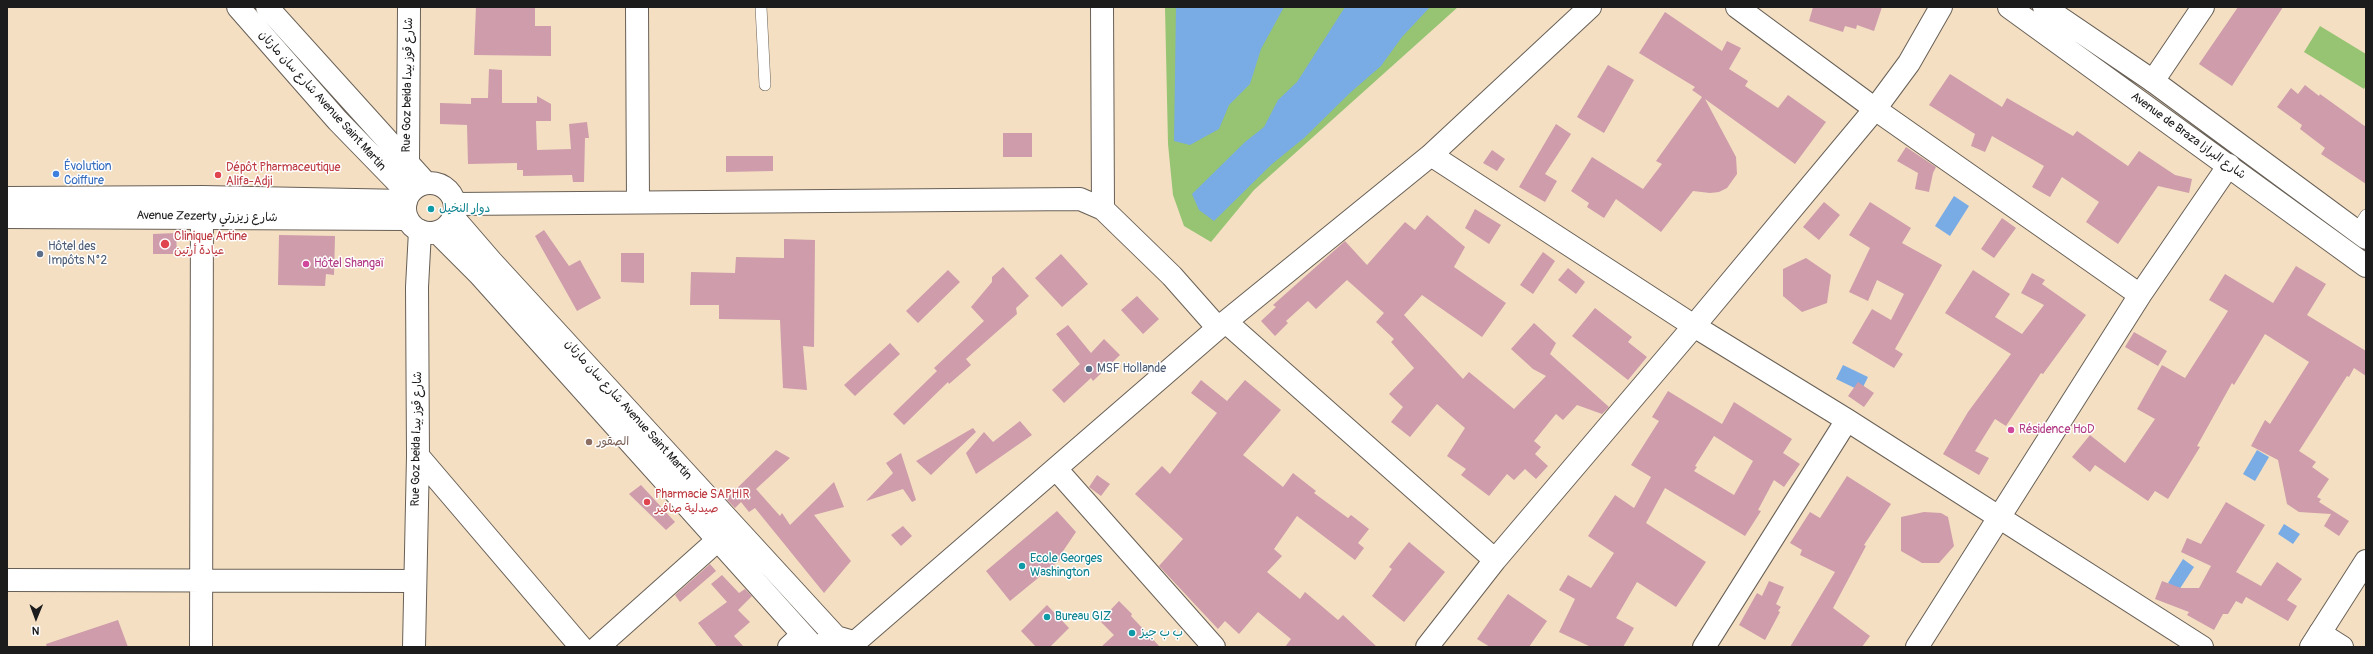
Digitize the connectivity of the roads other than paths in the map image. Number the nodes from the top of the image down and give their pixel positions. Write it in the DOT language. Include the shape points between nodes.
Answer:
graph roads {
  1 [pos="238,7"];
  2 [pos="267,7"];
  3 [pos="410,7"];
  4 [pos="637,7"];
  5 [pos="761,7"];
  6 [pos="1102,7"];
  7 [pos="1590,7"];
  8 [pos="1737,7"];
  9 [pos="1941,7"];
  10 [pos="2009,7"];
  11 [pos="2044,7"];
  12 [pos="2203,7"];
  13 [pos="2153,81"];
  14 [pos="765,85"];
  15 [pos="1875,109"];
  16 [pos="1430,155"];
  17 [pos="408,162"];
  18 [pos="2229,166"];
  19 [pos="7,198"];
  20 [pos="638,202"];
  21 [pos="202,207"];
  22 [pos="1103,209"];
  23 [pos="417,210"];
  24 [pos="454,211"];
  25 [pos="7,216"];
  26 [pos="2363,228"];
  27 [pos="2366,266"];
  28 [pos="2140,295"];
  29 [pos="1222,325"];
  30 [pos="1694,326"];
  31 [pos="1847,420"];
  32 [pos="418,456"];
  33 [pos="1057,470"];
  34 [pos="1999,517"];
  35 [pos="718,539"];
  36 [pos="1495,560"];
  37 [pos="2366,561"];
  38 [pos="7,580"];
  39 [pos="201,580"];
  40 [pos="414,581"];
  41 [pos="2316,640"];
  42 [pos="802,643"];
  43 [pos="841,644"];
  44 [pos="201,647"];
  45 [pos="414,647"];
  46 [pos="581,647"];
  47 [pos="598,647"];
  48 [pos="1214,647"];
  49 [pos="1427,647"];
  50 [pos="1704,647"];
  51 [pos="1917,647"];
  52 [pos="2202,647"];
  53 [pos="2342,647"];
  1 -- 23 [label="street, شارع سان مارتان Avenue Saint Martin"];
  2 -- 17 [label="street, شارع سان مارتان Avenue Saint Martin"];
  3 -- 17 [label="street, Rue Goz beida شارع قوز بيدا"];
  4 -- 20 [label="street"];
  5 -- 14 [label="lane"];
  6 -- 22 [label="street"];
  7 -- 16 [label="street"];
  8 -- 15 [label="street"];
  9 -- 15 [label="street" via="1909,63"];
  10 -- 18 [label="street, Avenue de Braza شارع البرازا"];
  11 -- 13 [label="street, Avenue de Braza شارع البرازا"];
  12 -- 13 [label="street"];
  13 -- 26 [label="street, Avenue de Braza شارع البرازا"];
  15 -- 28 [label="street"];
  15 -- 30 [label="street"];
  16 -- 29 [label="street"];
  16 -- 30 [label="street"];
  17 -- 23 [label="street, شارع سان مارتان Avenue Saint Martin"];
  18 -- 27 [label="street, Avenue de Braza شارع البرازا"];
  18 -- 28 [label="street"];
  19 -- 21 [label="street, Avenue Zezerty شارع زيزرتي"];
  20 -- 22 [label="street" via="1080,199"];
  20 -- 24 [label="street"];
  21 -- 23 [label="street, Avenue Zezerty شارع زيزرتي"];
  21 -- 25 [label="street, Avenue Zezerty شارع زيزرتي"];
  21 -- 39 [label="street"];
  22 -- 29 [label="street"];
  23 -- 24 [label="street" via="449,224"];
  23 -- 24 [label="street, Avenue Zezerty شارع زيزرتي" via="436,184 446,188 453,197"];
  23 -- 32 [label="street, Rue Goz beida شارع قوز بيدا"];
  23 -- 35 [label="street, شارع سان مارتان Avenue Saint Martin" via="479,274"];
  24 -- 43 [label="street, شارع سان مارتان Avenue Saint Martin" via="491,261"];
  28 -- 34 [label="street"];
  29 -- 33 [label="street"];
  29 -- 36 [label="street"];
  30 -- 31 [label="street"];
  30 -- 36 [label="street"];
  31 -- 34 [label="street"];
  31 -- 50 [label="street"];
  32 -- 40 [label="street, Rue Goz beida شارع قوز بيدا"];
  32 -- 46 [label="street"];
  33 -- 43 [label="street"];
  33 -- 48 [label="street"];
  34 -- 51 [label="street"];
  34 -- 52 [label="street"];
  35 -- 42 [label="street, شارع سان مارتان Avenue Saint Martin"];
  35 -- 47 [label="street"];
  36 -- 49 [label="street"];
  37 -- 41 [label="street"];
  38 -- 39 [label="street"];
  39 -- 40 [label="street"];
  39 -- 44 [label="street"];
  40 -- 45 [label="street, Rue Goz beida شارع قوز بيدا"];
  41 -- 53 [label="street"];
}
